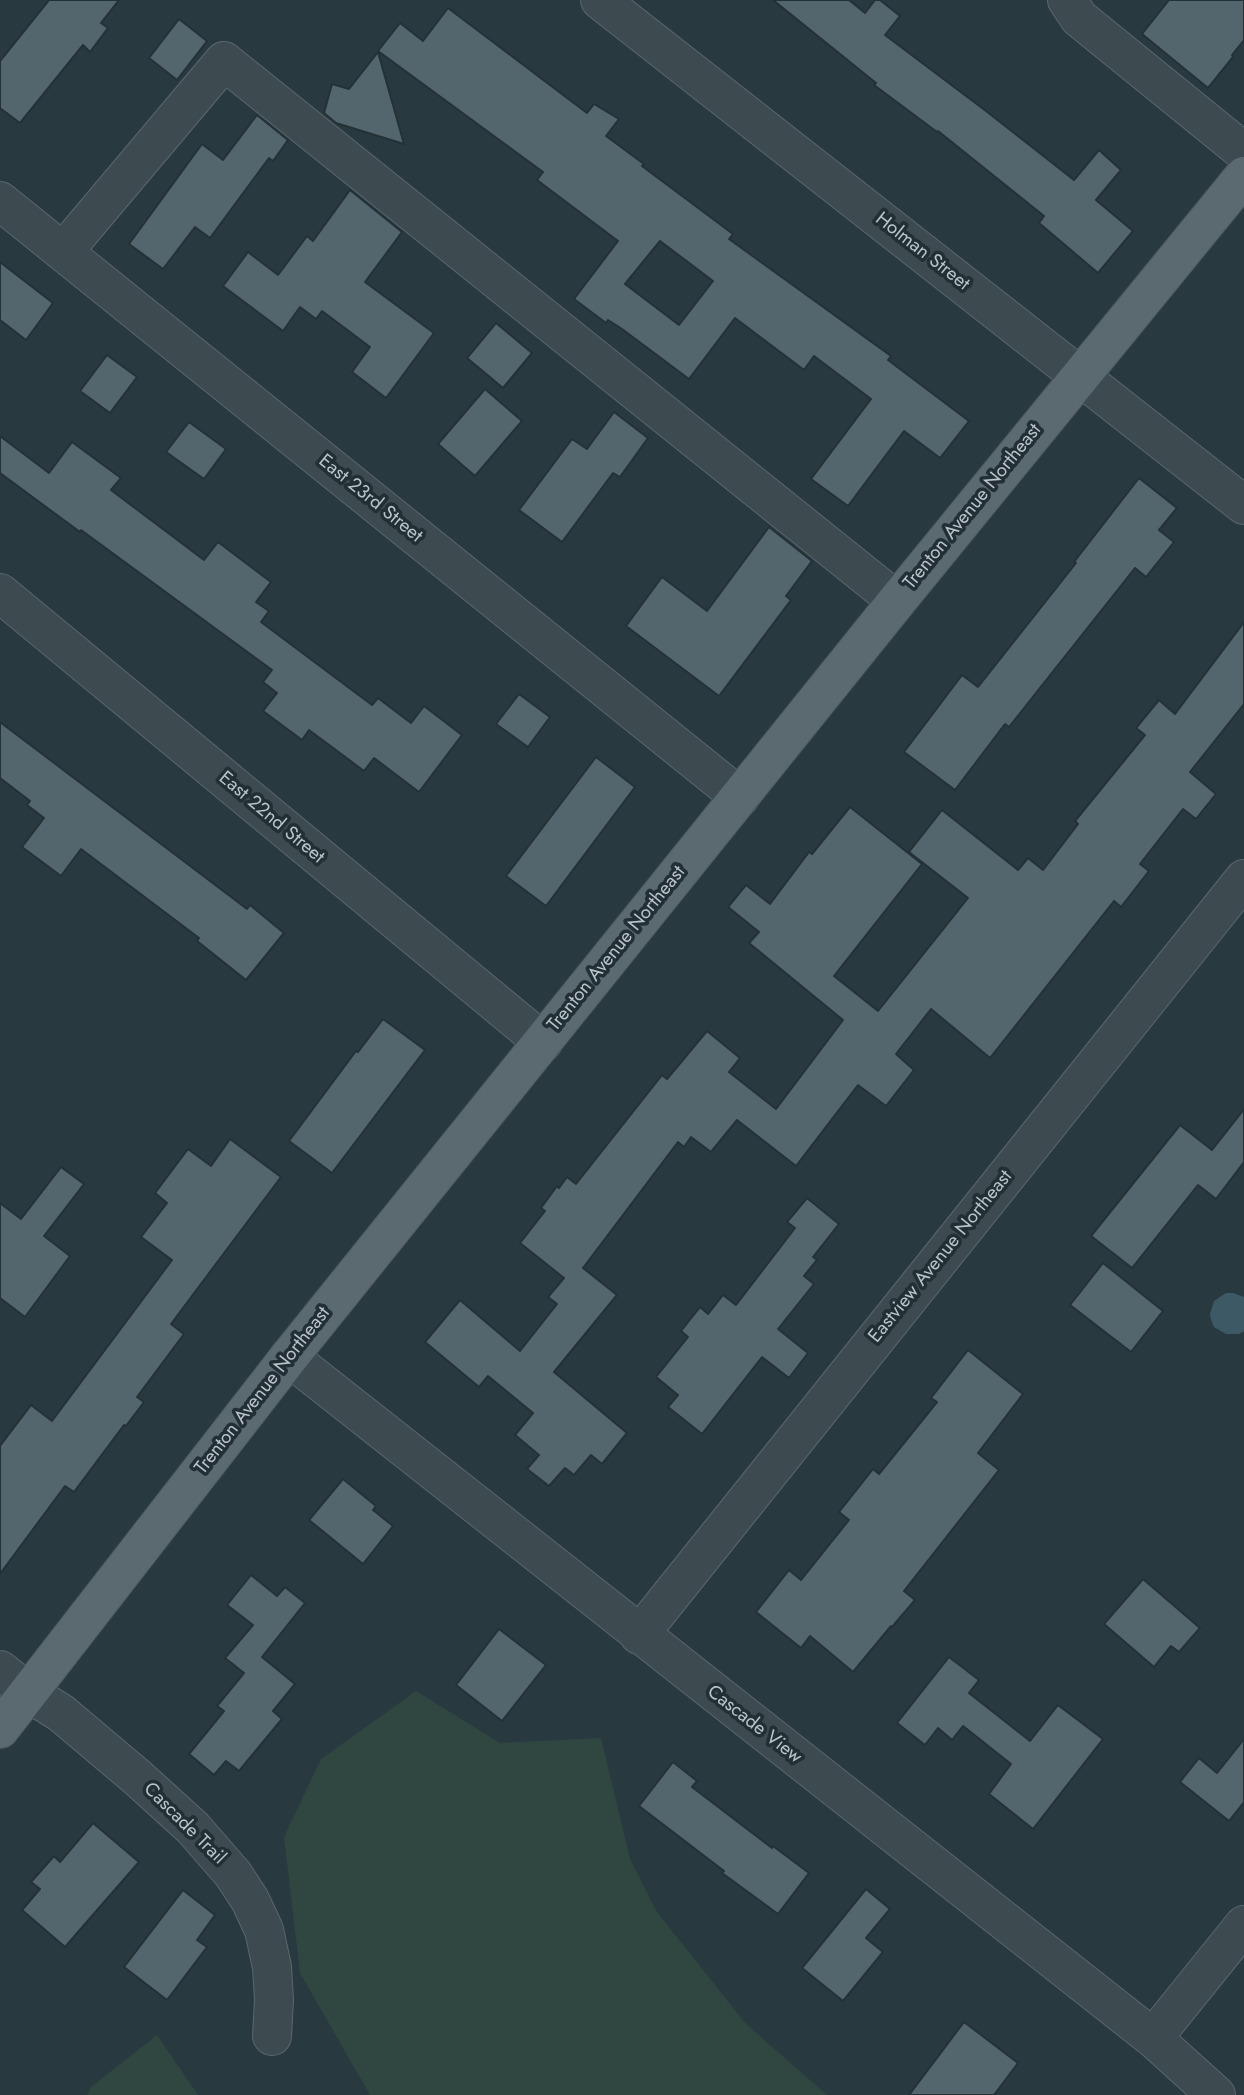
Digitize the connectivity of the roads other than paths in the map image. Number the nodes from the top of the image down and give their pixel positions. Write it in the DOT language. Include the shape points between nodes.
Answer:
graph roads {
  1 [pos="600,0"];
  2 [pos="1067,0"];
  3 [pos="1244,152"];
  4 [pos="1244,176"];
  5 [pos="0,201"];
  6 [pos="63,251"];
  7 [pos="1080,376"];
  8 [pos="1244,505"];
  9 [pos="0,593"];
  10 [pos="897,601"];
  11 [pos="740,797"];
  12 [pos="1244,879"];
  13 [pos="542,1042"];
  14 [pos="289,1357"];
  15 [pos="639,1635"];
  16 [pos="14,1681"];
  17 [pos="0,1729"];
  18 [pos="1244,1925"];
  19 [pos="272,2036"];
  20 [pos="1153,2038"];
  21 [pos="1216,2095"];
  1 -- 7 [label="street, Holman Street"];
  2 -- 3 [label="street" via="1079,18"];
  4 -- 7 [label="main road, Trenton Avenue Northeast"];
  5 -- 6 [label="street, East 23rd Street"];
  6 -- 10 [label="street" via="224,61"];
  6 -- 11 [label="street, East 23rd Street"];
  7 -- 8 [label="street, Holman Street"];
  7 -- 10 [label="main road, Trenton Avenue Northeast"];
  9 -- 13 [label="street, East 22nd Street"];
  10 -- 11 [label="main road, Trenton Avenue Northeast"];
  11 -- 13 [label="main road, Trenton Avenue Northeast"];
  12 -- 15 [label="street, Eastview Avenue Northeast"];
  13 -- 14 [label="main road, Trenton Avenue Northeast"];
  14 -- 15 [label="street, Cascade View"];
  14 -- 16 [label="main road, Trenton Avenue Northeast"];
  15 -- 20 [label="street, Cascade View"];
  16 -- 17 [label="main road, Trenton Avenue Northeast"];
  16 -- 19 [label="street, Cascade Trail" via="61,1713 138,1778 193,1828 233,1874 264,1930 272,1967"];
  18 -- 20 [label="street"];
  20 -- 21 [label="street, Cascade View"];
}
